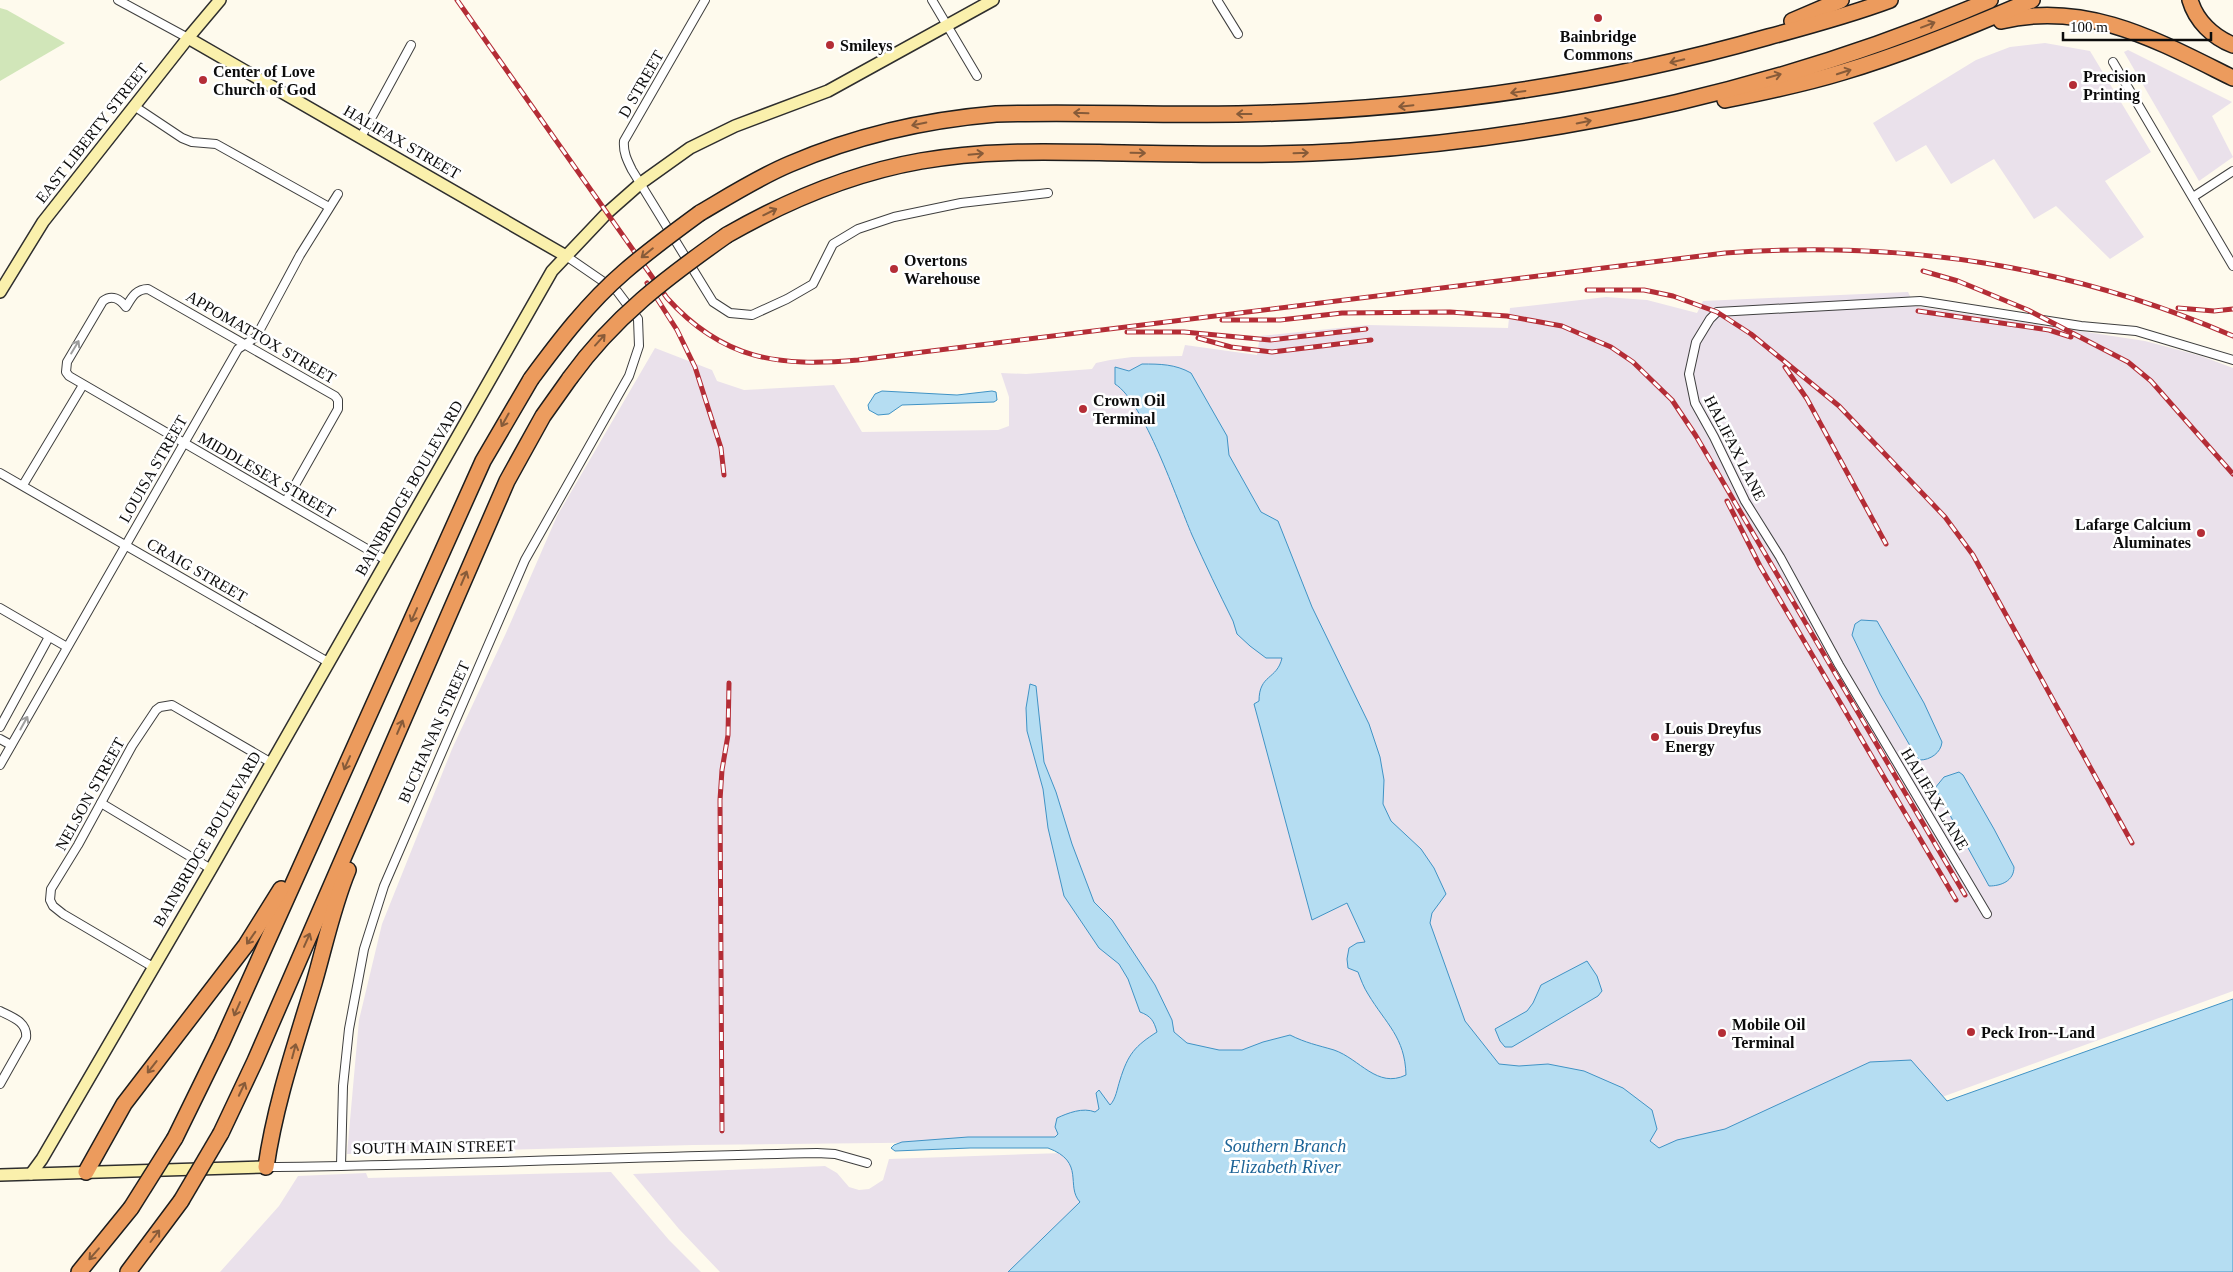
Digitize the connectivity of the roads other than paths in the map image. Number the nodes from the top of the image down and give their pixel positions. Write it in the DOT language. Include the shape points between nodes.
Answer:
graph roads {
  1 [pos="118,0"];
  2 [pos="220,0"];
  3 [pos="705,0"];
  4 [pos="932,0"];
  5 [pos="993,0"];
  6 [pos="1218,0"];
  7 [pos="1841,0"];
  8 [pos="1890,0"];
  9 [pos="1990,0"];
  10 [pos="2032,0"];
  11 [pos="2190,0"];
  12 [pos="948,26"];
  13 [pos="1238,34"];
  14 [pos="188,38"];
  15 [pos="411,45"];
  16 [pos="2233,45"];
  17 [pos="1916,46"];
  18 [pos="1724,49"];
  19 [pos="2180,52"];
  20 [pos="2113,62"];
  21 [pos="977,76"];
  22 [pos="2233,78"];
  23 [pos="2233,84"];
  24 [pos="134,106"];
  25 [pos="1608,117"];
  26 [pos="361,137"];
  27 [pos="2233,170"];
  28 [pos="641,183"];
  29 [pos="1048,193"];
  30 [pos="338,194"];
  31 [pos="2193,197"];
  32 [pos="329,207"];
  33 [pos="566,256"];
  34 [pos="2233,266"];
  35 [pos="0,292"];
  36 [pos="126,307"];
  37 [pos="639,339"];
  38 [pos="246,343"];
  39 [pos="2233,360"];
  40 [pos="83,385"];
  41 [pos="183,443"];
  42 [pos="0,472"];
  43 [pos="23,485"];
  44 [pos="286,501"];
  45 [pos="125,545"];
  46 [pos="386,560"];
  47 [pos="0,608"];
  48 [pos="49,637"];
  49 [pos="67,647"];
  50 [pos="328,662"];
  51 [pos="0,727"];
  52 [pos="0,739"];
  53 [pos="11,746"];
  54 [pos="391,747"];
  55 [pos="270,762"];
  56 [pos="0,765"];
  57 [pos="101,803"];
  58 [pos="321,821"];
  59 [pos="211,869"];
  60 [pos="1987,914"];
  61 [pos="153,967"];
  62 [pos="0,1011"];
  63 [pos="0,1084"];
  64 [pos="867,1163"];
  65 [pos="341,1165"];
  66 [pos="266,1167"];
  67 [pos="86,1172"];
  68 [pos="31,1174"];
  69 [pos="0,1175"];
  70 [pos="79,1272"];
  71 [pos="128,1272"];
  1 -- 14 [label="street, HALIFAX STREET"];
  2 -- 14 [label="street, EAST LIBERTY STREET"];
  3 -- 28 [label="street, D STREET" via="624,141 626,158"];
  4 -- 12 [label="street"];
  5 -- 12 [label="street, BAINBRIDGE BOULEVARD"];
  6 -- 13 [label="street"];
  7 -- 18 [label="highway"];
  8 -- 18 [label="highway" via="1835,19"];
  25 -- 9 [label="highway, one-way" via="1784,74"];
  10 -- 17 [label="highway"];
  11 -- 16 [label="highway" via="2208,29"];
  12 -- 21 [label="street"];
  12 -- 28 [label="street, BAINBRIDGE BOULEVARD" via="828,91 708,138"];
  14 -- 24 [label="street, EAST LIBERTY STREET"];
  14 -- 26 [label="street, HALIFAX STREET"];
  15 -- 26 [label="street"];
  17 -- 19 [label="highway" via="2008,18 2055,12 2121,23"];
  25 -- 17 [label="highway, one-way" via="1685,108 1797,85 1845,72"];
  18 -- 58 [label="highway, one-way, bridge" via="1578,82 1392,107 1271,114 1068,112 961,117 890,131 789,164 700,213 624,272 569,330 531,379 483,461"];
  19 -- 22 [label="highway"];
  19 -- 23 [label="highway" via="2200,67"];
  20 -- 31 [label="street"];
  24 -- 32 [label="street" via="182,138 216,144"];
  24 -- 35 [label="street, EAST LIBERTY STREET" via="43,222"];
  54 -- 25 [label="highway, one-way, bridge" via="507,481 543,416 570,378 603,336 638,302 728,235 785,204 852,178 922,161 998,153 1241,155 1353,151 1519,133"];
  26 -- 33 [label="street, HALIFAX STREET"];
  27 -- 31 [label="street"];
  28 -- 29 [label="street, D STREET" via="713,302 730,314 752,315 813,284 833,244 858,229 894,217 961,203"];
  28 -- 33 [label="street, BAINBRIDGE BOULEVARD" via="606,213"];
  30 -- 32 [label="street, LOUISA STREET"];
  31 -- 34 [label="street"];
  32 -- 38 [label="street, LOUISA STREET" via="256,337"];
  33 -- 37 [label="street, HALIFAX STREET" via="617,291 638,319"];
  33 -- 46 [label="street, BAINBRIDGE BOULEVARD" via="548,278"];
  36 -- 38 [label="street, APPOMATTOX STREET" via="135,293 148,289"];
  40 -- 36 [label="street, MIDDLESEX STREET, one-way" via="69,376 67,362 103,301 112,297"];
  37 -- 65 [label="street, BUCHANAN STREET" via="629,376 524,560 384,886 364,949 348,1029 342,1086"];
  38 -- 41 [label="street, LOUISA STREET" via="238,349"];
  38 -- 44 [label="street, APPOMATTOX STREET" via="338,400 338,409"];
  39 -- 60 [label="street, HALIFAX LANE" via="2136,332 1920,301 1717,312 1696,342 1689,374 1694,403 1745,502"];
  40 -- 41 [label="street, MIDDLESEX STREET"];
  40 -- 43 [label="street"];
  41 -- 44 [label="street, MIDDLESEX STREET"];
  41 -- 45 [label="street, LOUISA STREET"];
  42 -- 43 [label="street, CRAIG STREET"];
  43 -- 45 [label="street, CRAIG STREET"];
  44 -- 46 [label="street, MIDDLESEX STREET"];
  45 -- 49 [label="street, LOUISA STREET"];
  45 -- 50 [label="street, CRAIG STREET"];
  46 -- 50 [label="street, BAINBRIDGE BOULEVARD"];
  47 -- 48 [label="street"];
  48 -- 49 [label="street"];
  48 -- 51 [label="street"];
  53 -- 49 [label="street, LOUISA STREET, one-way"];
  50 -- 55 [label="street, BAINBRIDGE BOULEVARD"];
  52 -- 53 [label="street"];
  53 -- 56 [label="street, LOUISA STREET"];
  66 -- 54 [label="highway, one-way" via="274,1124 344,878 372,810"];
  71 -- 54 [label="highway, one-way, bridge" via="181,1201 221,1133"];
  55 -- 57 [label="street, NELSON STREET" via="172,705 160,706 121,765"];
  55 -- 59 [label="street, BAINBRIDGE BOULEVARD"];
  57 -- 59 [label="street"];
  57 -- 61 [label="street, NELSON STREET" via="50,894 53,906"];
  58 -- 67 [label="highway, one-way" via="261,922 124,1104"];
  58 -- 70 [label="highway, one-way, bridge" via="222,1042 175,1138 131,1208"];
  59 -- 61 [label="street, BAINBRIDGE BOULEVARD"];
  61 -- 68 [label="street, BAINBRIDGE BOULEVARD"];
  62 -- 63 [label="street" via="22,1023 27,1032"];
  64 -- 65 [label="street, SOUTH MAIN STREET" via="835,1154 817,1153"];
  65 -- 66 [label="street, SOUTH MAIN STREET"];
  66 -- 67 [label="street, SOUTH MAIN STREET"];
  67 -- 68 [label="street, SOUTH MAIN STREET"];
  68 -- 69 [label="street, SOUTH MAIN STREET"];
}
